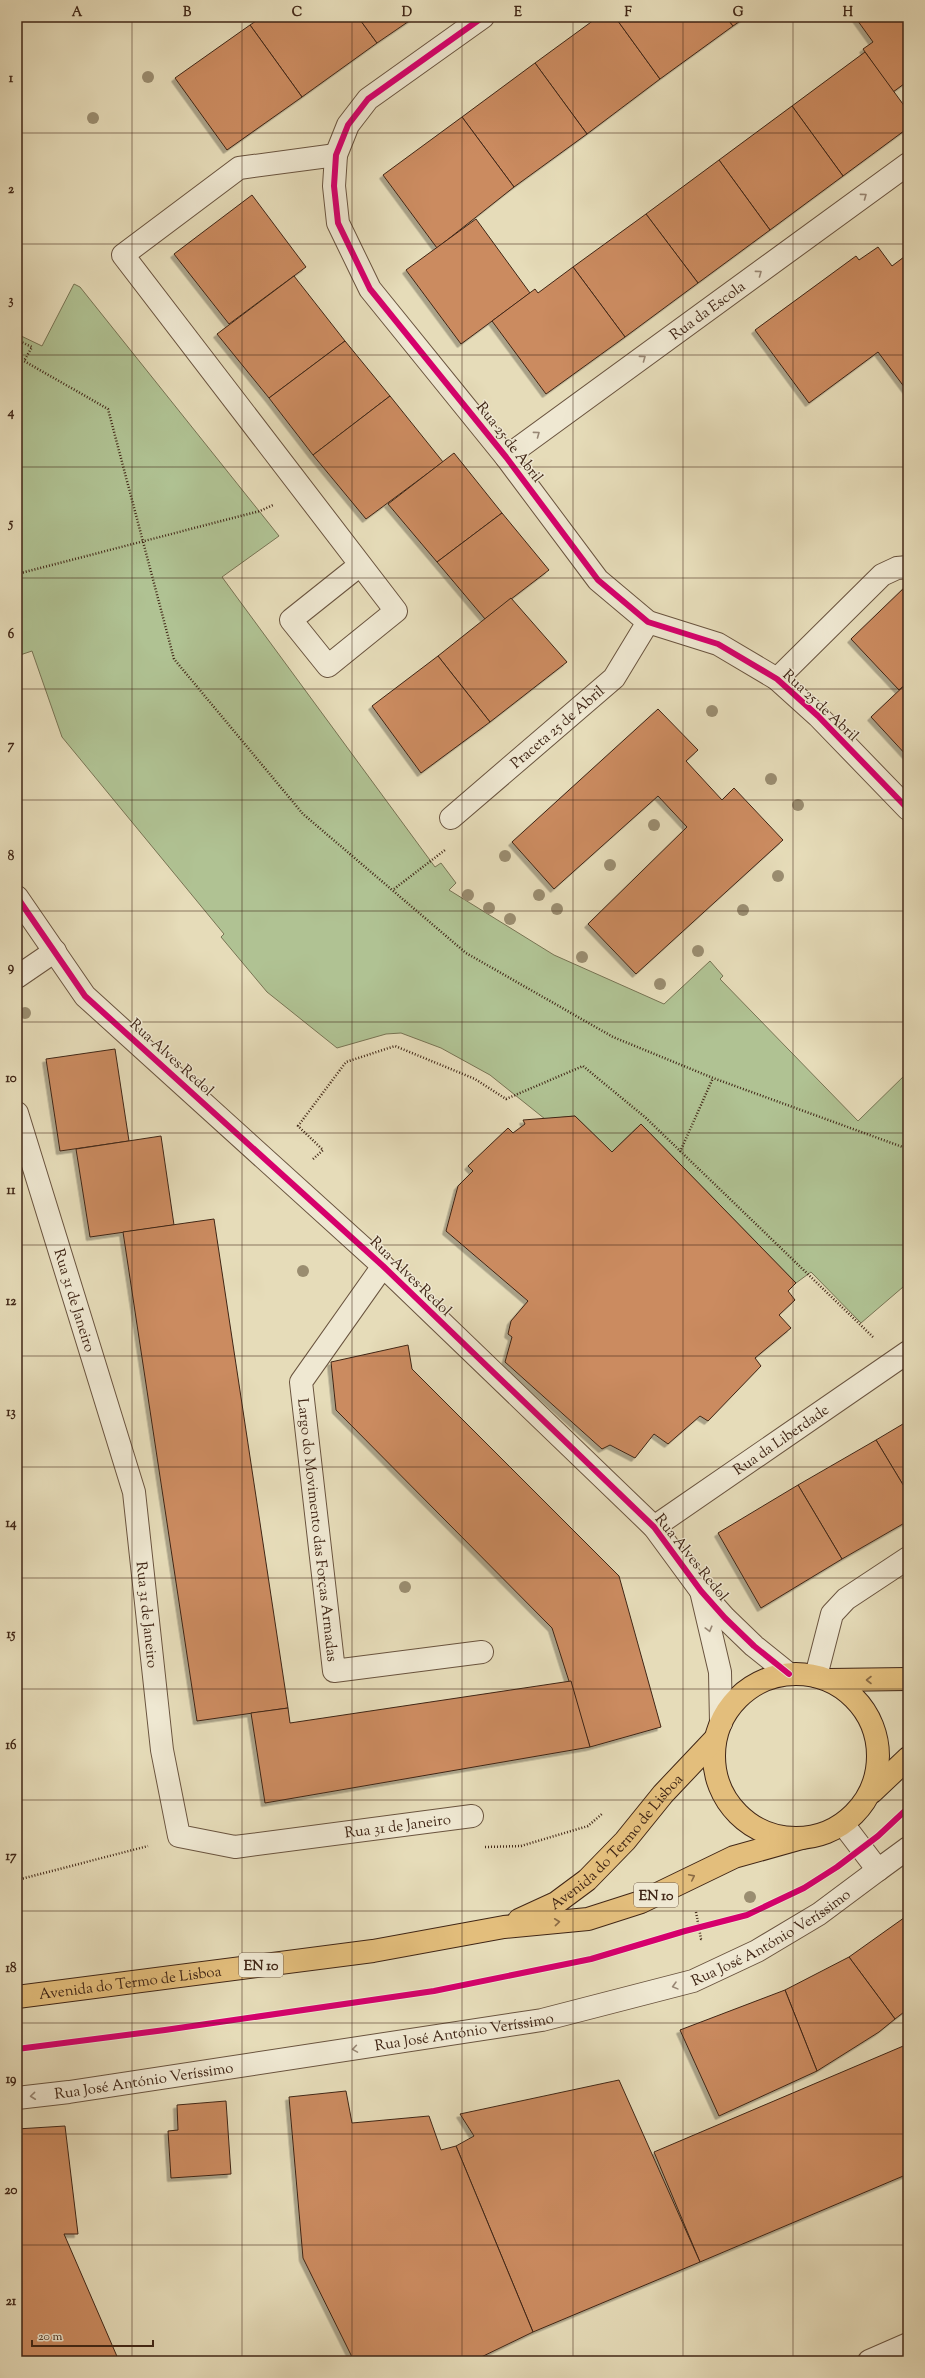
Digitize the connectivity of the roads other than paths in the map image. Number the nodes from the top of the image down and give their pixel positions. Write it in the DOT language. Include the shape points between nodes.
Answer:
graph roads {
  1 [pos="483,17"];
  2 [pos="336,155"];
  3 [pos="908,164"];
  4 [pos="506,457"];
  5 [pos="360,565"];
  6 [pos="908,567"];
  7 [pos="648,622"];
  8 [pos="777,680"];
  9 [pos="908,809"];
  10 [pos="451,818"];
  11 [pos="17,897"];
  12 [pos="54,951"];
  13 [pos="17,977"];
  14 [pos="17,1113"];
  15 [pos="383,1266"];
  16 [pos="903,1356"];
  17 [pos="654,1527"];
  18 [pos="908,1558"];
  19 [pos="701,1591"];
  20 [pos="482,1652"];
  21 [pos="789,1674"];
  22 [pos="822,1678"];
  23 [pos="908,1679"];
  24 [pos="718,1731"];
  25 [pos="908,1758"];
  26 [pos="870,1794"];
  27 [pos="472,1816"];
  28 [pos="843,1824"];
  29 [pos="802,1838"];
  30 [pos="908,1848"];
  31 [pos="878,1870"];
  32 [pos="504,1928"];
  33 [pos="17,1997"];
  34 [pos="17,2098"];
  35 [pos="908,2344"];
  36 [pos="869,2361"];
  1 -- 2 [label="street, Rua 25 de Abril" via="368,99 348,125"];
  2 -- 4 [label="street, Rua 25 de Abril" via="334,186 338,223 370,289"];
  2 -- 5 [label="street" via="239,168 123,256"];
  4 -- 3 [label="street, Rua da Escola, one-way"];
  4 -- 7 [label="street, Rua 25 de Abril" via="598,580"];
  5 -- 5 [label="street" via="291,620 328,666 396,611"];
  6 -- 8 [label="street" via="897,568 882,575"];
  7 -- 8 [label="street, Rua 25 de Abril" via="718,644"];
  7 -- 10 [label="street, Praceta 25 de Abril" via="614,678"];
  8 -- 9 [label="street, Rua 25 de Abril" via="818,716"];
  11 -- 12 [label="street, Rua Alves Redol"];
  12 -- 13 [label="street"];
  12 -- 15 [label="street, Rua Alves Redol" via="85,996"];
  14 -- 27 [label="street, Rua 31 de Janeiro" via="134,1492 162,1750 179,1836 235,1847"];
  15 -- 17 [label="street, Rua Alves Redol"];
  15 -- 20 [label="street, Largo do Movimento das Forças Armadas" via="301,1382 334,1671"];
  16 -- 17 [label="street, Rua da Liberdade"];
  17 -- 19 [label="street, Rua Alves Redol"];
  18 -- 22 [label="street" via="846,1599 832,1614"];
  19 -- 21 [label="street, Rua Alves Redol" via="754,1646"];
  19 -- 24 [label="street, Rua Alves Redol, one-way" via="720,1672"];
  21 -- 22 [label="main road, EN 10"];
  21 -- 24 [label="main road, EN 10" via="761,1682 737,1699"];
  23 -- 22 [label="main road, EN 10, one-way"];
  22 -- 26 [label="main road, EN 10" via="851,1695 869,1716 877,1741 878,1768"];
  24 -- 29 [label="main road, EN 10" via="714,1764 721,1788 734,1810 754,1826 777,1836"];
  24 -- 32 [label="main road, Avenida do Termo de Lisboa / EN 10" via="625,1841 587,1880 556,1903"];
  25 -- 26 [label="main road, EN 10"];
  26 -- 28 [label="main road, EN 10"];
  28 -- 29 [label="main road, EN 10" via="823,1833"];
  28 -- 31 [label="street"];
  32 -- 29 [label="main road, Avenida do Termo de Lisboa / EN 10, one-way" via="588,1919 642,1902 734,1857"];
  30 -- 31 [label="street, Rua José António Veríssimo"];
  31 -- 34 [label="street, Rua José António Veríssimo, one-way" via="819,1914 757,1951 693,1981 542,2020"];
  32 -- 33 [label="main road, Avenida do Termo de Lisboa / EN 10" via="373,1951"];
  35 -- 36 [label="street"];
}
